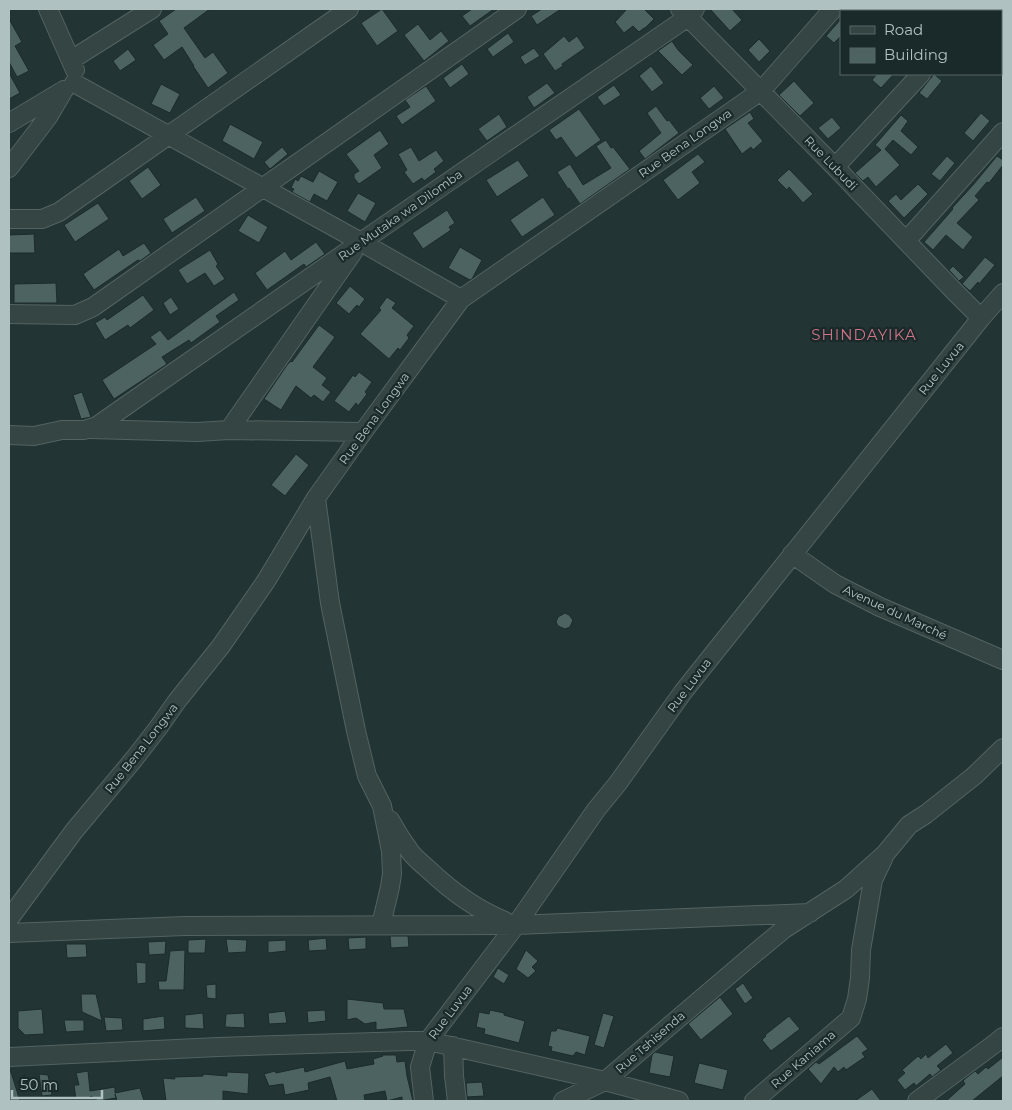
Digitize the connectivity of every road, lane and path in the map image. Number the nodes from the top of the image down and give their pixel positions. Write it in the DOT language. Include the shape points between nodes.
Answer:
graph roads {
  1 [pos="48,9"];
  2 [pos="152,9"];
  3 [pos="349,9"];
  4 [pos="516,9"];
  5 [pos="832,9"];
  6 [pos="688,11"];
  7 [pos="71,60"];
  8 [pos="920,75"];
  9 [pos="69,86"];
  10 [pos="761,91"];
  11 [pos="9,123"];
  12 [pos="1003,132"];
  13 [pos="169,135"];
  14 [pos="835,167"];
  15 [pos="9,168"];
  16 [pos="264,188"];
  17 [pos="9,219"];
  18 [pos="906,241"];
  19 [pos="361,242"];
  20 [pos="1003,293"];
  21 [pos="461,299"];
  22 [pos="9,314"];
  23 [pos="981,318"];
  24 [pos="97,425"];
  25 [pos="229,430"];
  26 [pos="363,432"];
  27 [pos="9,435"];
  28 [pos="316,498"];
  29 [pos="792,554"];
  30 [pos="1003,660"];
  31 [pos="1003,748"];
  32 [pos="382,806"];
  33 [pos="885,854"];
  34 [pos="810,913"];
  35 [pos="9,919"];
  36 [pos="516,924"];
  37 [pos="381,925"];
  38 [pos="9,932"];
  39 [pos="1003,1037"];
  40 [pos="428,1042"];
  41 [pos="453,1046"];
  42 [pos="9,1057"];
  43 [pos="605,1081"];
  44 [pos="424,1101"];
  45 [pos="457,1101"];
  46 [pos="563,1101"];
  47 [pos="679,1101"];
  48 [pos="754,1101"];
  49 [pos="917,1101"];
  1 -- 7 [label="street"];
  2 -- 7 [label="street"];
  3 -- 13 [label="street"];
  4 -- 16 [label="street"];
  5 -- 10 [label="street, Rue Bena Longwa"];
  6 -- 10 [label="street, Rue Lubudi"];
  6 -- 19 [label="street, Rue Mutaka wa Dilomba"];
  7 -- 9 [label="street" via="75,73"];
  8 -- 14 [label="street"];
  9 -- 11 [label="street"];
  9 -- 13 [label="street"];
  9 -- 15 [label="street"];
  10 -- 14 [label="street, Rue Lubudi"];
  10 -- 21 [label="street, Rue Bena Longwa"];
  12 -- 18 [label="street"];
  13 -- 16 [label="street"];
  13 -- 17 [label="street" via="59,212 42,219"];
  14 -- 18 [label="street, Rue Lubudi"];
  16 -- 19 [label="street"];
  16 -- 22 [label="street" via="93,307 75,315"];
  18 -- 23 [label="street, Rue Lubudi"];
  19 -- 21 [label="street"];
  19 -- 24 [label="street, Rue Mutaka wa Dilomba"];
  19 -- 25 [label="street"];
  20 -- 23 [label="street, Rue Luvua"];
  21 -- 26 [label="street, Rue Bena Longwa"];
  23 -- 29 [label="street, Rue Luvua"];
  24 -- 25 [label="street" via="197,432"];
  24 -- 27 [label="street" via="84,430 62,430 34,436"];
  25 -- 26 [label="street"];
  26 -- 28 [label="street, Rue Bena Longwa"];
  28 -- 32 [label="street" via="330,603 356,731 367,776"];
  28 -- 35 [label="street, Rue Bena Longwa" via="221,646 74,831"];
  29 -- 30 [label="street, Avenue du Marché" via="835,584 880,607"];
  29 -- 36 [label="street, Rue Luvua" via="682,692"];
  31 -- 33 [label="street" via="974,776 909,825"];
  32 -- 36 [label="street" via="412,854 453,891 490,915"];
  32 -- 37 [label="street" via="392,863"];
  33 -- 34 [label="street, Rue Tshisenda" via="846,889"];
  33 -- 48 [label="street, Rue Kaniama" via="873,880 852,1018"];
  34 -- 36 [label="street"];
  34 -- 43 [label="street, Rue Tshisenda" via="754,953"];
  36 -- 37 [label="street"];
  36 -- 40 [label="street, Rue Luvua"];
  37 -- 38 [label="street" via="185,926"];
  39 -- 49 [label="street"];
  40 -- 41 [label="street"];
  40 -- 42 [label="street"];
  40 -- 44 [label="street, Rue Luvua" via="420,1067"];
  41 -- 43 [label="street"];
  41 -- 45 [label="street"];
  43 -- 46 [label="street, Rue Tshisenda"];
  43 -- 47 [label="street"];
}
